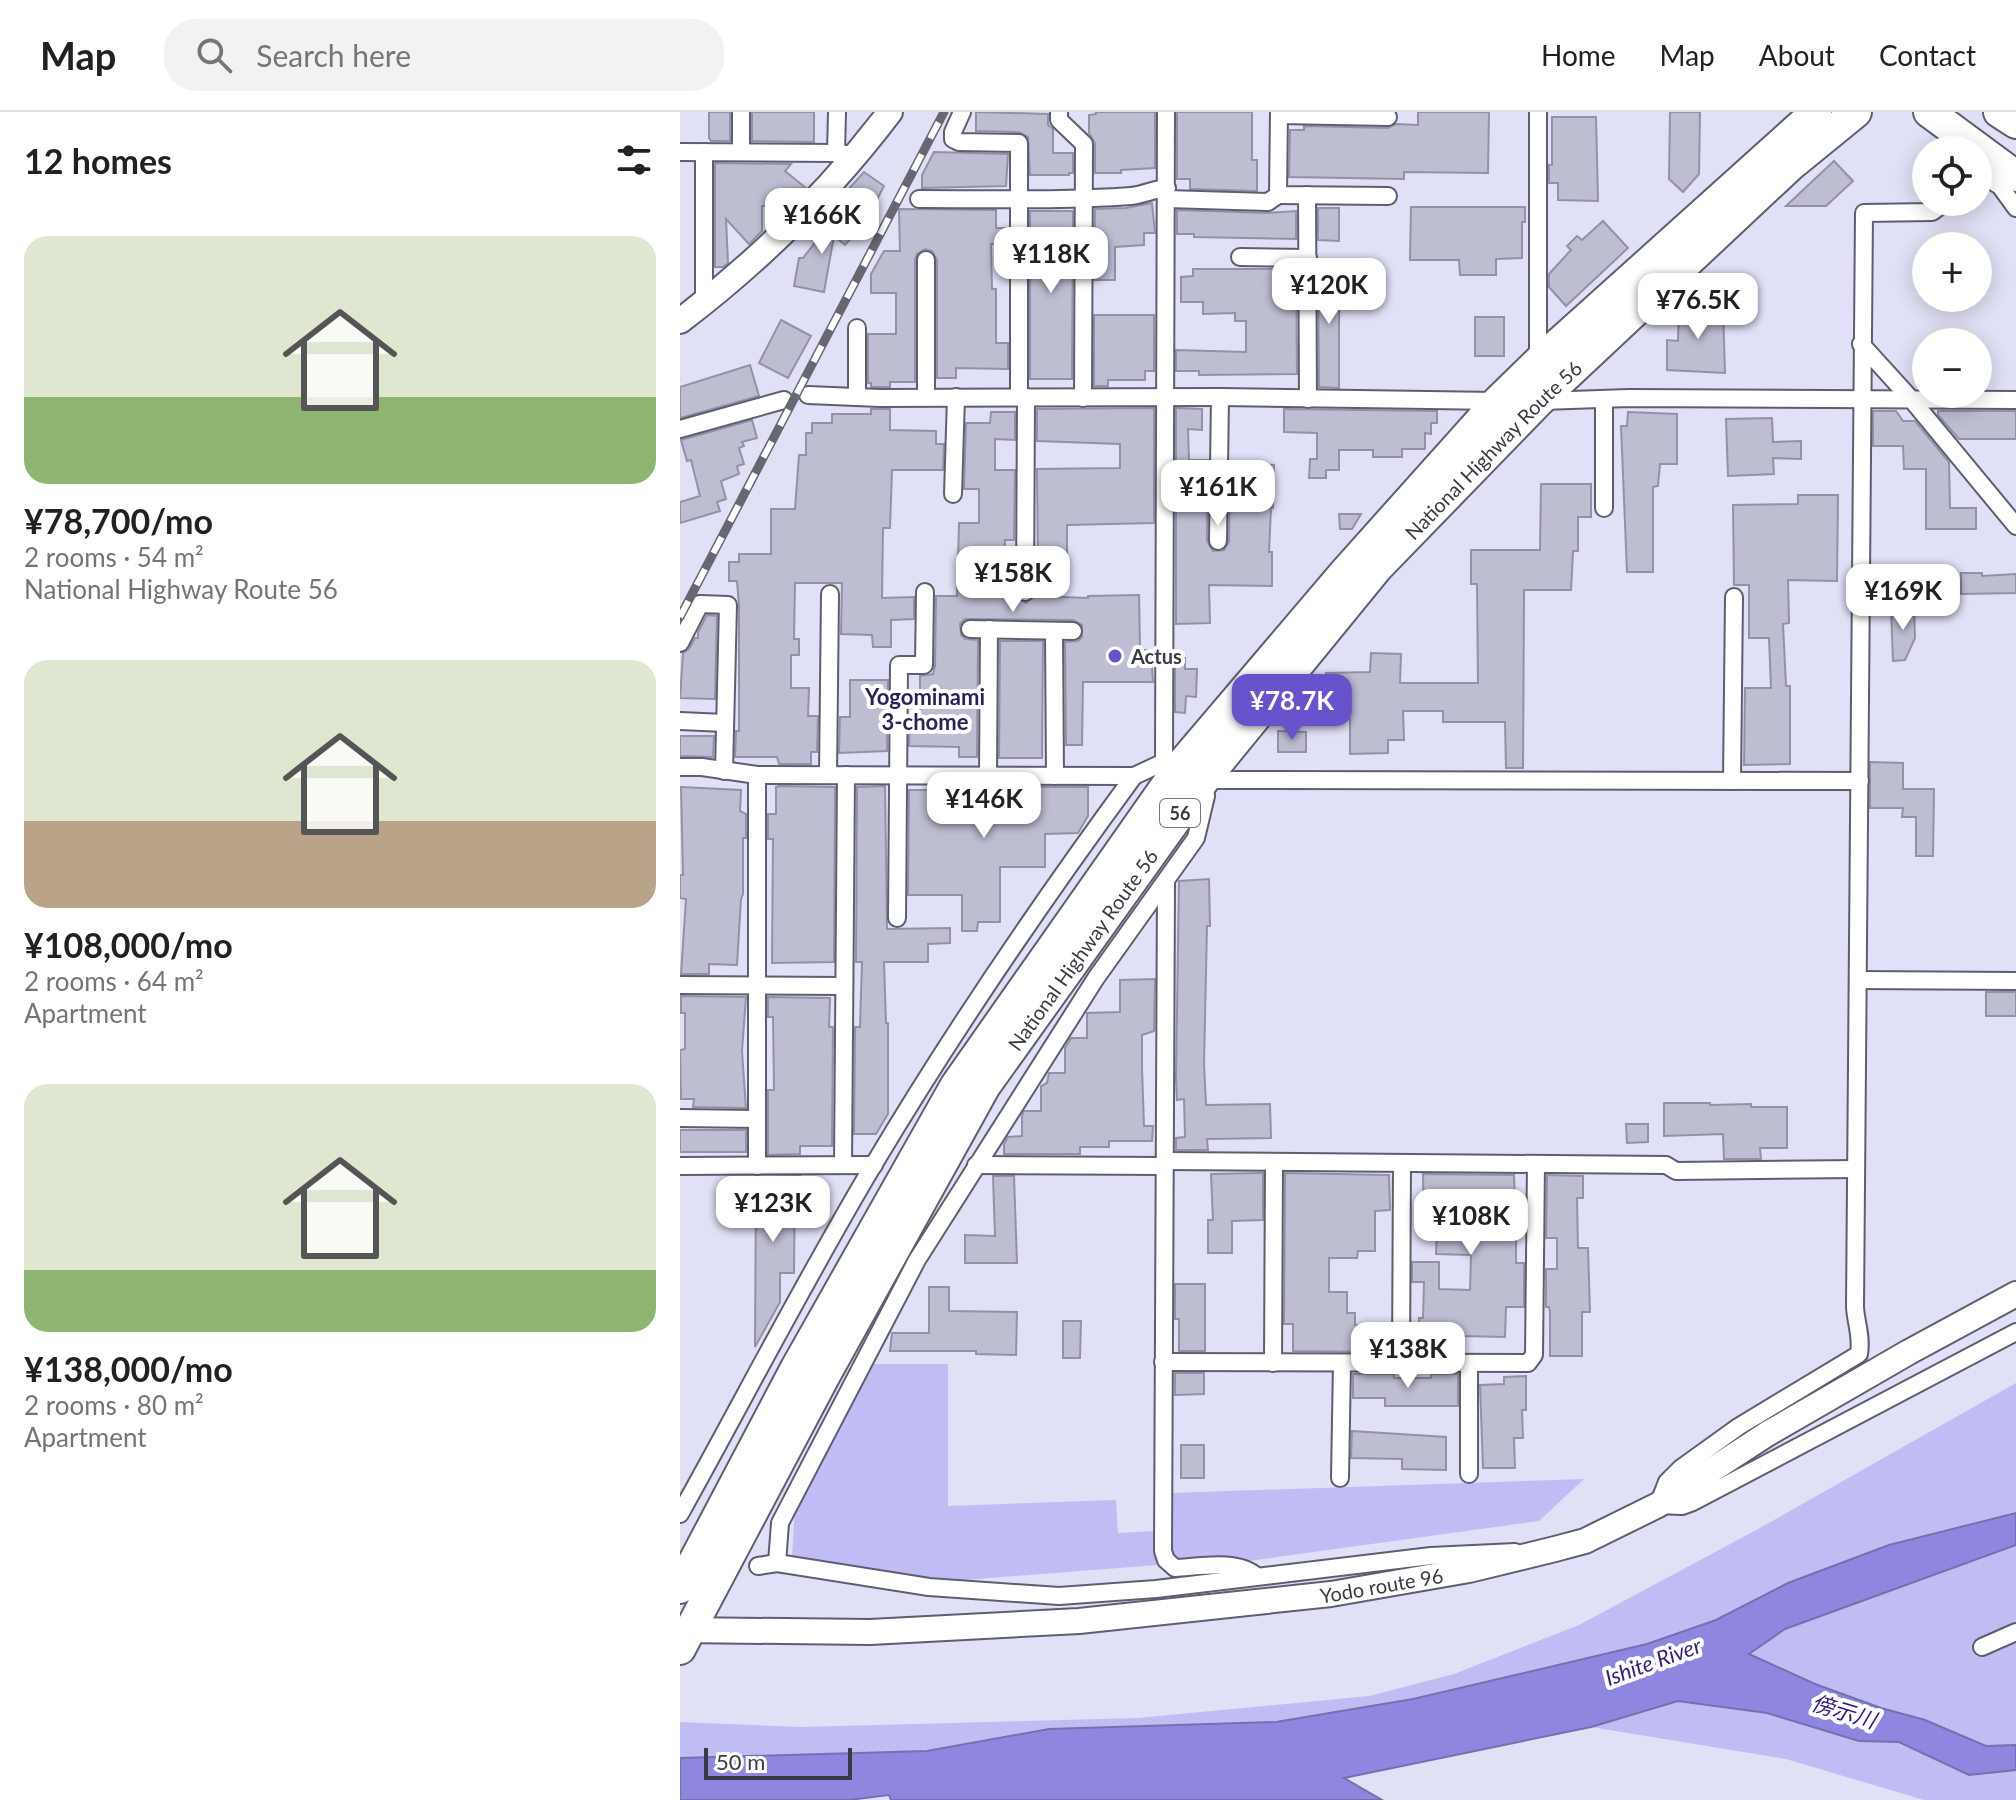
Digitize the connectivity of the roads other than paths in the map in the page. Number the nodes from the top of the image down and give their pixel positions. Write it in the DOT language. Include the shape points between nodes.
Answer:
graph roads {
  1 [pos="741,112"];
  2 [pos="837,112"];
  3 [pos="890,112"];
  4 [pos="962,112"];
  5 [pos="1059,112"];
  6 [pos="1166,112"];
  7 [pos="1538,112"];
  8 [pos="1816,112"];
  9 [pos="1856,112"];
  10 [pos="1929,112"];
  11 [pos="1999,112"];
  12 [pos="1279,114"];
  13 [pos="1388,117"];
  14 [pos="2016,123"];
  15 [pos="680,152"];
  16 [pos="704,152"];
  17 [pos="741,152"];
  18 [pos="845,156"];
  19 [pos="2016,176"];
  20 [pos="1992,181"];
  21 [pos="1167,194"];
  22 [pos="1278,195"];
  23 [pos="1307,195"];
  24 [pos="1388,196"];
  25 [pos="1085,197"];
  26 [pos="919,199"];
  27 [pos="1019,199"];
  28 [pos="2016,208"];
  29 [pos="1912,212"];
  30 [pos="1240,257"];
  31 [pos="1308,258"];
  32 [pos="926,260"];
  33 [pos="704,301"];
  34 [pos="680,321"];
  35 [pos="857,328"];
  36 [pos="1861,344"];
  37 [pos="1538,362"];
  38 [pos="808,395"];
  39 [pos="857,397"];
  40 [pos="926,397"];
  41 [pos="956,397"];
  42 [pos="1023,397"];
  43 [pos="1220,397"];
  44 [pos="1083,398"];
  45 [pos="1165,398"];
  46 [pos="1308,399"];
  47 [pos="1861,399"];
  48 [pos="1911,399"];
  49 [pos="784,400"];
  50 [pos="1604,400"];
  51 [pos="2016,400"];
  52 [pos="1498,401"];
  53 [pos="1539,401"];
  54 [pos="680,429"];
  55 [pos="953,494"];
  56 [pos="1604,508"];
  57 [pos="2016,526"];
  58 [pos="1218,541"];
  59 [pos="925,592"];
  60 [pos="1025,592"];
  61 [pos="830,594"];
  62 [pos="1734,597"];
  63 [pos="970,629"];
  64 [pos="989,629"];
  65 [pos="1054,631"];
  66 [pos="1073,631"];
  67 [pos="680,643"];
  68 [pos="680,721"];
  69 [pos="725,723"];
  70 [pos="680,767"];
  71 [pos="1183,770"];
  72 [pos="728,772"];
  73 [pos="757,775"];
  74 [pos="828,775"];
  75 [pos="846,775"];
  76 [pos="898,775"];
  77 [pos="988,775"];
  78 [pos="1055,776"];
  79 [pos="1134,776"];
  80 [pos="680,778"];
  81 [pos="1732,781"];
  82 [pos="1860,781"];
  83 [pos="1166,883"];
  84 [pos="897,918"];
  85 [pos="1858,980"];
  86 [pos="2016,981"];
  87 [pos="680,985"];
  88 [pos="757,986"];
  89 [pos="844,986"];
  90 [pos="680,1118"];
  91 [pos="757,1119"];
  92 [pos="1274,1162"];
  93 [pos="1402,1163"];
  94 [pos="1165,1164"];
  95 [pos="1536,1164"];
  96 [pos="843,1165"];
  97 [pos="874,1165"];
  98 [pos="976,1165"];
  99 [pos="680,1166"];
  100 [pos="757,1166"];
  101 [pos="1856,1169"];
  102 [pos="2016,1294"];
  103 [pos="2016,1332"];
  104 [pos="1163,1362"];
  105 [pos="1273,1363"];
  106 [pos="1342,1363"];
  107 [pos="1401,1363"];
  108 [pos="1469,1363"];
  109 [pos="1469,1474"];
  110 [pos="1340,1478"];
  111 [pos="1658,1505"];
  112 [pos="680,1514"];
  113 [pos="1527,1556"];
  114 [pos="777,1563"];
  115 [pos="758,1566"];
  116 [pos="1257,1577"];
  117 [pos="680,1588"];
  118 [pos="2016,1632"];
  119 [pos="683,1637"];
  120 [pos="1982,1647"];
  1 -- 17 [label="street"];
  2 -- 18 [label="street"];
  3 -- 18 [label="street"];
  4 -- 27 [label="street" via="953,139 1019,143"];
  5 -- 25 [label="street" via="1059,120 1084,144"];
  6 -- 21 [label="street"];
  7 -- 37 [label="street"];
  8 -- 37 [label="highway, National Highway Route 56 / 56"];
  9 -- 53 [label="highway, National Highway Route 56 / 56" via="1791,165"];
  10 -- 19 [label="highway"];
  11 -- 14 [label="highway"];
  12 -- 13 [label="street"];
  12 -- 22 [label="street"];
  15 -- 16 [label="street"];
  16 -- 17 [label="street"];
  16 -- 33 [label="street"];
  17 -- 18 [label="street"];
  18 -- 33 [label="street" via="786,232"];
  20 -- 28 [label="street"];
  21 -- 22 [label="street" via="1268,202"];
  21 -- 25 [label="street" via="1151,189 1135,196"];
  21 -- 45 [label="street"];
  22 -- 23 [label="street"];
  23 -- 24 [label="street"];
  23 -- 31 [label="street"];
  25 -- 27 [label="street"];
  25 -- 44 [label="street"];
  26 -- 27 [label="street"];
  27 -- 42 [label="street"];
  29 -- 36 [label="street" via="1864,213"];
  30 -- 31 [label="street"];
  31 -- 46 [label="street"];
  32 -- 40 [label="street"];
  33 -- 34 [label="street"];
  35 -- 39 [label="street"];
  36 -- 47 [label="street"];
  36 -- 48 [label="street"];
  37 -- 52 [label="highway, National Highway Route 56 / 56"];
  38 -- 39 [label="street"];
  39 -- 40 [label="street"];
  40 -- 41 [label="street"];
  41 -- 42 [label="street"];
  41 -- 55 [label="street"];
  42 -- 44 [label="street"];
  42 -- 60 [label="street"];
  43 -- 45 [label="street"];
  43 -- 46 [label="street"];
  43 -- 58 [label="street"];
  44 -- 45 [label="street"];
  45 -- 71 [label="street"];
  46 -- 52 [label="street"];
  47 -- 48 [label="street"];
  47 -- 50 [label="street"];
  47 -- 82 [label="street"];
  48 -- 51 [label="street"];
  48 -- 57 [label="street"];
  49 -- 54 [label="street"];
  50 -- 53 [label="street"];
  50 -- 56 [label="street"];
  52 -- 53 [label="street"];
  52 -- 71 [label="highway, National Highway Route 56 / 56" via="1345,572"];
  53 -- 71 [label="highway, National Highway Route 56 / 56"];
  59 -- 76 [label="street" via="924,665 899,665"];
  61 -- 74 [label="street"];
  62 -- 81 [label="street"];
  63 -- 64 [label="street"];
  64 -- 65 [label="street"];
  64 -- 77 [label="street"];
  65 -- 66 [label="street"];
  65 -- 78 [label="street"];
  67 -- 69 [label="street" via="700,604 728,605"];
  68 -- 69 [label="street"];
  69 -- 72 [label="street"];
  70 -- 72 [label="street"];
  71 -- 79 [label="street"];
  71 -- 81 [label="street"];
  71 -- 83 [label="street" via="1206,796 1196,838"];
  71 -- 117 [label="highway, National Highway Route 56 / 56" via="956,1085 796,1368"];
  71 -- 119 [label="highway, National Highway Route 56 / 56" via="985,1086"];
  72 -- 73 [label="street"];
  72 -- 80 [label="street" via="717,778"];
  73 -- 74 [label="street"];
  73 -- 88 [label="street"];
  74 -- 75 [label="street"];
  75 -- 76 [label="street"];
  75 -- 89 [label="street"];
  76 -- 77 [label="street"];
  76 -- 84 [label="street"];
  77 -- 78 [label="street"];
  78 -- 79 [label="street"];
  79 -- 97 [label="street" via="1003,961"];
  81 -- 82 [label="street"];
  82 -- 85 [label="street"];
  83 -- 94 [label="street"];
  83 -- 98 [label="street" via="1096,978"];
  85 -- 86 [label="street"];
  85 -- 101 [label="street"];
  87 -- 88 [label="street"];
  88 -- 89 [label="street"];
  88 -- 91 [label="street"];
  89 -- 96 [label="street"];
  90 -- 91 [label="street"];
  91 -- 100 [label="street"];
  92 -- 93 [label="street"];
  92 -- 94 [label="street"];
  92 -- 105 [label="street"];
  93 -- 95 [label="street"];
  93 -- 107 [label="street"];
  94 -- 98 [label="street"];
  94 -- 104 [label="street"];
  95 -- 101 [label="street" via="1666,1165 1676,1171"];
  95 -- 108 [label="street" via="1534,1355 1528,1363"];
  96 -- 97 [label="street"];
  96 -- 100 [label="street"];
  97 -- 112 [label="street"];
  98 -- 114 [label="street" via="917,1260 780,1523"];
  99 -- 100 [label="street"];
  101 -- 111 [label="street" via="1859,1354 1681,1468 1667,1482"];
  102 -- 111 [label="street, Yodo route 96" via="1767,1434"];
  103 -- 111 [label="street" via="1693,1502"];
  104 -- 105 [label="street"];
  104 -- 116 [label="street" via="1166,1560 1175,1568 1229,1567 1250,1570"];
  105 -- 106 [label="street"];
  106 -- 107 [label="street"];
  106 -- 110 [label="street"];
  107 -- 108 [label="street"];
  108 -- 109 [label="street"];
  111 -- 113 [label="street, Yodo route 96" via="1585,1541"];
  113 -- 116 [label="street" via="1512,1551 1447,1555"];
  113 -- 119 [label="street, Yodo route 96" via="1331,1594 1079,1621"];
  114 -- 115 [label="street"];
  114 -- 116 [label="street" via="929,1587 1059,1596"];
  118 -- 120 [label="street"];
}
